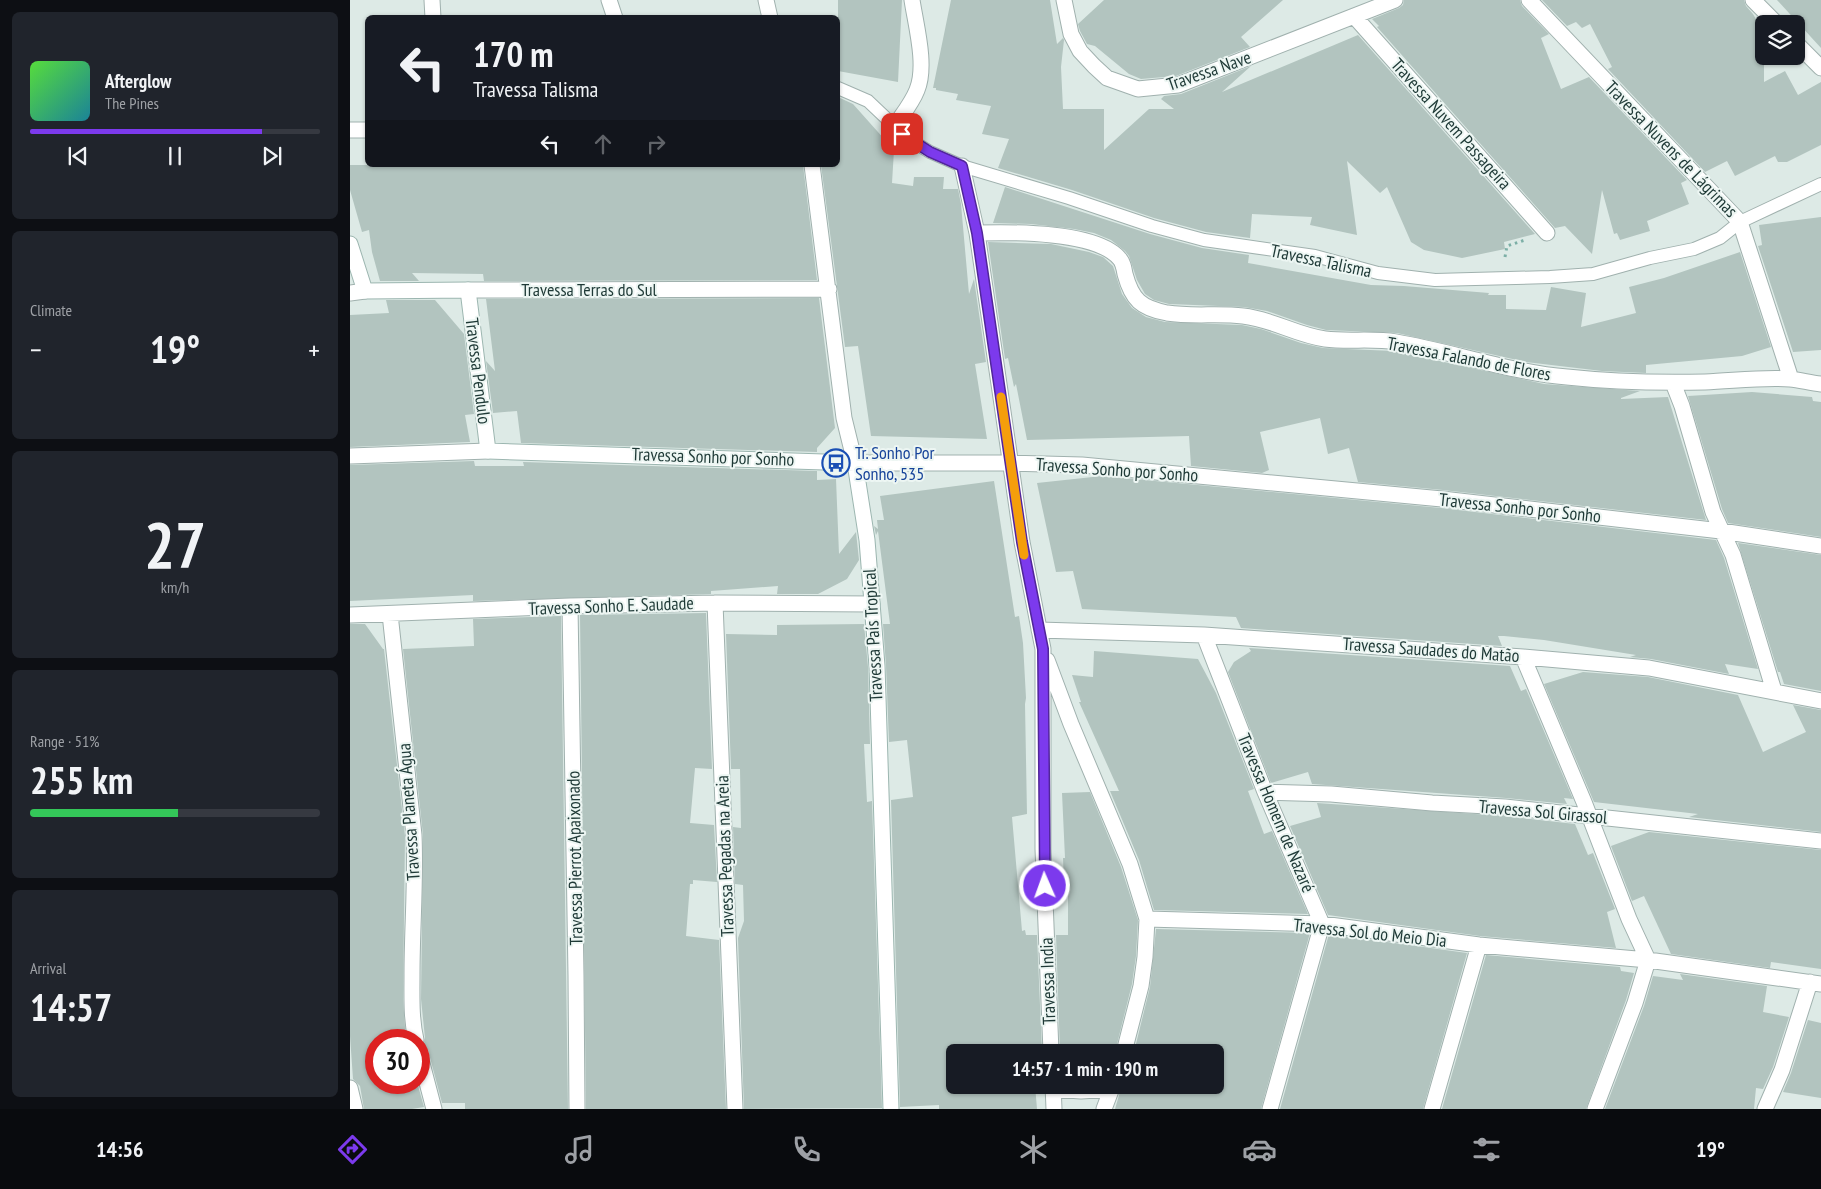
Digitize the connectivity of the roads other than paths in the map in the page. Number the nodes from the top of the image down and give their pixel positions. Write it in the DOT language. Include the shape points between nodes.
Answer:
graph roads {
  1 [pos="432,0"];
  2 [pos="609,0"];
  3 [pos="766,0"];
  4 [pos="912,0"];
  5 [pos="1064,0"];
  6 [pos="1395,0"];
  7 [pos="1529,0"];
  8 [pos="1753,0"];
  9 [pos="433,15"];
  10 [pos="614,15"];
  11 [pos="769,15"];
  12 [pos="1768,15"];
  13 [pos="1354,16"];
  14 [pos="1805,52"];
  15 [pos="1821,68"];
  16 [pos="840,89"];
  17 [pos="894,127"];
  18 [pos="350,130"];
  19 [pos="365,130"];
  20 [pos="962,166"];
  21 [pos="812,167"];
  22 [pos="1821,184"];
  23 [pos="1740,222"];
  24 [pos="977,233"];
  25 [pos="1547,233"];
  26 [pos="350,244"];
  27 [pos="829,289"];
  28 [pos="468,290"];
  29 [pos="358,292"];
  30 [pos="1791,379"];
  31 [pos="1673,383"];
  32 [pos="1821,384"];
  33 [pos="488,451"];
  34 [pos="350,456"];
  35 [pos="855,462"];
  36 [pos="1011,463"];
  37 [pos="1720,531"];
  38 [pos="1821,546"];
  39 [pos="715,603"];
  40 [pos="872,604"];
  41 [pos="570,606"];
  42 [pos="390,614"];
  43 [pos="350,615"];
  44 [pos="1038,630"];
  45 [pos="1204,635"];
  46 [pos="1043,649"];
  47 [pos="1523,657"];
  48 [pos="1774,691"];
  49 [pos="1821,701"];
  50 [pos="1265,792"];
  51 [pos="1589,816"];
  52 [pos="1821,841"];
  53 [pos="1147,920"];
  54 [pos="1322,924"];
  55 [pos="1479,945"];
  56 [pos="1648,960"];
  57 [pos="1816,983"];
  58 [pos="414,1029"];
  59 [pos="1051,1044"];
  60 [pos="1126,1044"];
  61 [pos="350,1088"];
  62 [pos="430,1094"];
  63 [pos="1053,1094"];
  64 [pos="1109,1094"];
  65 [pos="355,1109"];
  66 [pos="434,1109"];
  67 [pos="576,1109"];
  68 [pos="735,1109"];
  69 [pos="891,1109"];
  70 [pos="1054,1109"];
  71 [pos="1104,1109"];
  72 [pos="1270,1109"];
  73 [pos="1432,1109"];
  74 [pos="1595,1109"];
  75 [pos="1765,1109"];
  1 -- 9 [label="street"];
  2 -- 10 [label="street"];
  3 -- 11 [label="street"];
  4 -- 17 [label="street" via="920,77 917,90"];
  5 -- 13 [label="street, Travessa Nave" via="1071,34 1080,51 1107,78 1138,89 1178,86"];
  6 -- 13 [label="street, Travessa Nave"];
  7 -- 23 [label="street, Travessa Nuvens de Lágrimas"];
  8 -- 12 [label="street"];
  13 -- 25 [label="street, Travessa Nuvem Passageira"];
  14 -- 15 [label="street"];
  16 -- 17 [label="lane, Travessa Talisma" via="868,101"];
  17 -- 20 [label="lane, Travessa Talisma" via="930,152"];
  18 -- 19 [label="street"];
  20 -- 23 [label="lane, Travessa Talisma" via="1204,240 1315,256 1388,274 1435,280 1593,274 1694,249 1720,238"];
  20 -- 24 [label="street, Travessa India"];
  21 -- 27 [label="street, Travessa País Tropical"];
  22 -- 23 [label="lane, Travessa Talisma"];
  23 -- 30 [label="street, Travessa Nuvens de Lágrimas"];
  24 -- 31 [label="street, Travessa Falando de Flores" via="1018,232 1069,237 1103,246 1122,260 1136,300 1151,309 1168,313 1243,316 1270,322 1299,334 1326,339 1393,342 1564,377"];
  24 -- 36 [label="street, Travessa India"];
  26 -- 29 [label="street"];
  27 -- 28 [label="street, Travessa Terras do Sul"];
  27 -- 35 [label="street, Travessa País Tropical" via="844,418"];
  28 -- 29 [label="street, Travessa Terras do Sul"];
  28 -- 33 [label="street, Travessa Pendulo"];
  30 -- 31 [label="street, Travessa Falando de Flores"];
  30 -- 32 [label="street, Travessa Falando de Flores"];
  31 -- 37 [label="street"];
  33 -- 34 [label="street, Travessa Sonho por Sonho"];
  33 -- 35 [label="street, Travessa Sonho por Sonho"];
  35 -- 36 [label="street, Travessa Sonho por Sonho"];
  35 -- 40 [label="street, Travessa País Tropical" via="867,540"];
  36 -- 37 [label="street, Travessa Sonho por Sonho" via="1082,465 1235,479"];
  36 -- 44 [label="street, Travessa India"];
  37 -- 38 [label="street, Travessa Sonho por Sonho"];
  37 -- 48 [label="street" via="1733,555"];
  39 -- 40 [label="street, Travessa Sonho E. Saudade"];
  39 -- 41 [label="street, Travessa Sonho E. Saudade"];
  39 -- 68 [label="street, Travessa Pegadas na Areia"];
  40 -- 69 [label="street, Travessa País Tropical" via="877,666"];
  41 -- 42 [label="street, Travessa Sonho E. Saudade"];
  41 -- 67 [label="street, Travessa Pierrot Apaixonado"];
  42 -- 43 [label="street, Travessa Sonho E. Saudade"];
  42 -- 58 [label="street, Travessa Planeta Água" via="416,866 412,956"];
  44 -- 45 [label="street, Travessa Saudades do Matão"];
  44 -- 46 [label="street, Travessa India"];
  45 -- 47 [label="street, Travessa Saudades do Matão"];
  45 -- 50 [label="street, Travessa Homem de Nazaré"];
  46 -- 53 [label="street" via="1130,864"];
  46 -- 59 [label="street, Travessa India" via="1043,849"];
  47 -- 48 [label="street, Travessa Saudades do Matão" via="1649,668"];
  47 -- 51 [label="street"];
  48 -- 49 [label="street, Travessa Saudades do Matão"];
  50 -- 51 [label="street, Travessa Sol Girassol" via="1331,794"];
  50 -- 54 [label="street, Travessa Homem de Nazaré"];
  51 -- 52 [label="street, Travessa Sol Girassol"];
  51 -- 56 [label="street"];
  53 -- 54 [label="street, Travessa Sol do Meio Dia"];
  53 -- 60 [label="street" via="1141,986"];
  54 -- 55 [label="street, Travessa Sol do Meio Dia"];
  54 -- 72 [label="street"];
  55 -- 56 [label="street, Travessa Sol do Meio Dia"];
  55 -- 73 [label="street"];
  56 -- 57 [label="street, Travessa Sol do Meio Dia"];
  56 -- 74 [label="street"];
  57 -- 75 [label="street"];
  61 -- 65 [label="street"];
  62 -- 66 [label="street"];
  63 -- 70 [label="street"];
  64 -- 71 [label="street"];
}
